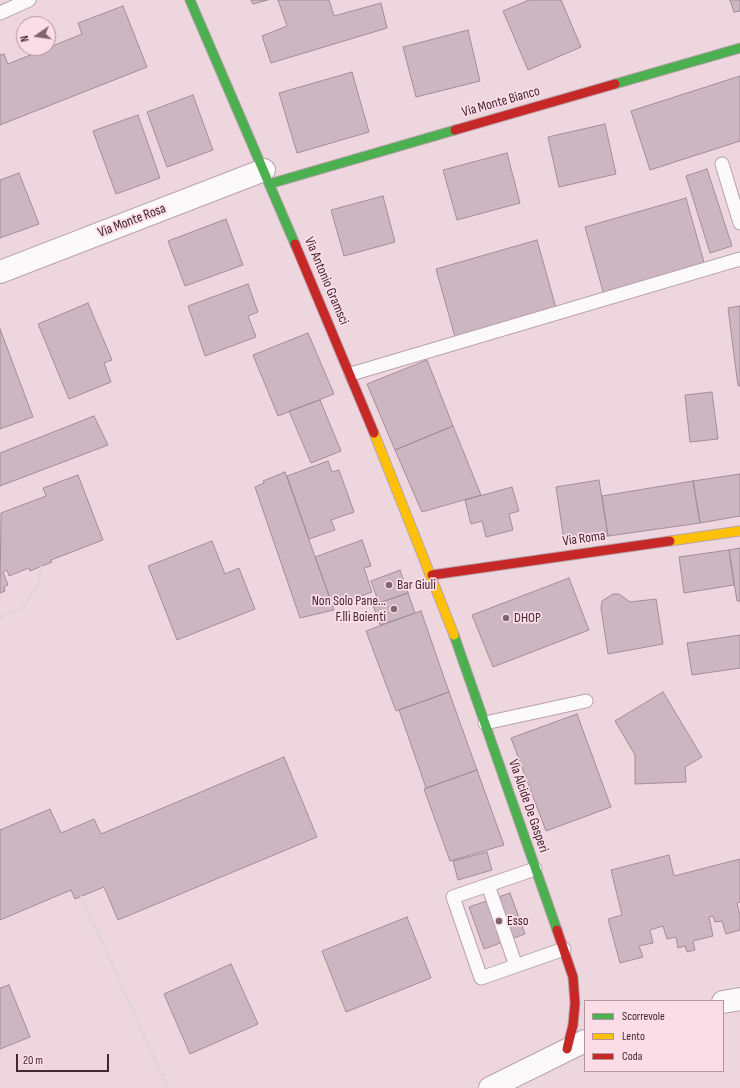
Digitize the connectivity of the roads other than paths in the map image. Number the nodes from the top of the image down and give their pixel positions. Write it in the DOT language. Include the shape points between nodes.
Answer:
graph roads {
  1 [pos="29,0"];
  2 [pos="190,0"];
  3 [pos="0,13"];
  4 [pos="740,48"];
  5 [pos="722,164"];
  6 [pos="266,177"];
  7 [pos="740,223"];
  8 [pos="740,259"];
  9 [pos="0,272"];
  10 [pos="351,374"];
  11 [pos="740,531"];
  12 [pos="432,575"];
  13 [pos="586,701"];
  14 [pos="485,723"];
  15 [pos="535,869"];
  16 [pos="488,885"];
  17 [pos="564,949"];
  18 [pos="516,966"];
  19 [pos="740,999"];
  20 [pos="724,1002"];
  21 [pos="576,1045"];
  22 [pos="490,1088"];
  1 -- 3 [label="lane"];
  2 -- 6 [label="street, Via Antonio Gramsci"];
  4 -- 6 [label="street, Via Monte Bianco"];
  5 -- 7 [label="lane"];
  6 -- 9 [label="street, Via Monte Rosa" via="88,238"];
  6 -- 10 [label="street, Via Antonio Gramsci"];
  8 -- 10 [label="lane"];
  10 -- 12 [label="street, Via Antonio Gramsci"];
  11 -- 12 [label="street, Via Roma"];
  12 -- 14 [label="street, Via Alcide De Gasperi"];
  13 -- 14 [label="lane"];
  14 -- 15 [label="street, Via Alcide De Gasperi"];
  15 -- 16 [label="lane"];
  15 -- 17 [label="street, Via Alcide De Gasperi"];
  16 -- 18 [label="lane"];
  16 -- 18 [label="lane" via="453,897 481,978"];
  17 -- 18 [label="lane"];
  17 -- 21 [label="street, Via Alcide De Gasperi" via="573,977 573,1026"];
  19 -- 20 [label="street"];
  21 -- 22 [label="street"];
}
